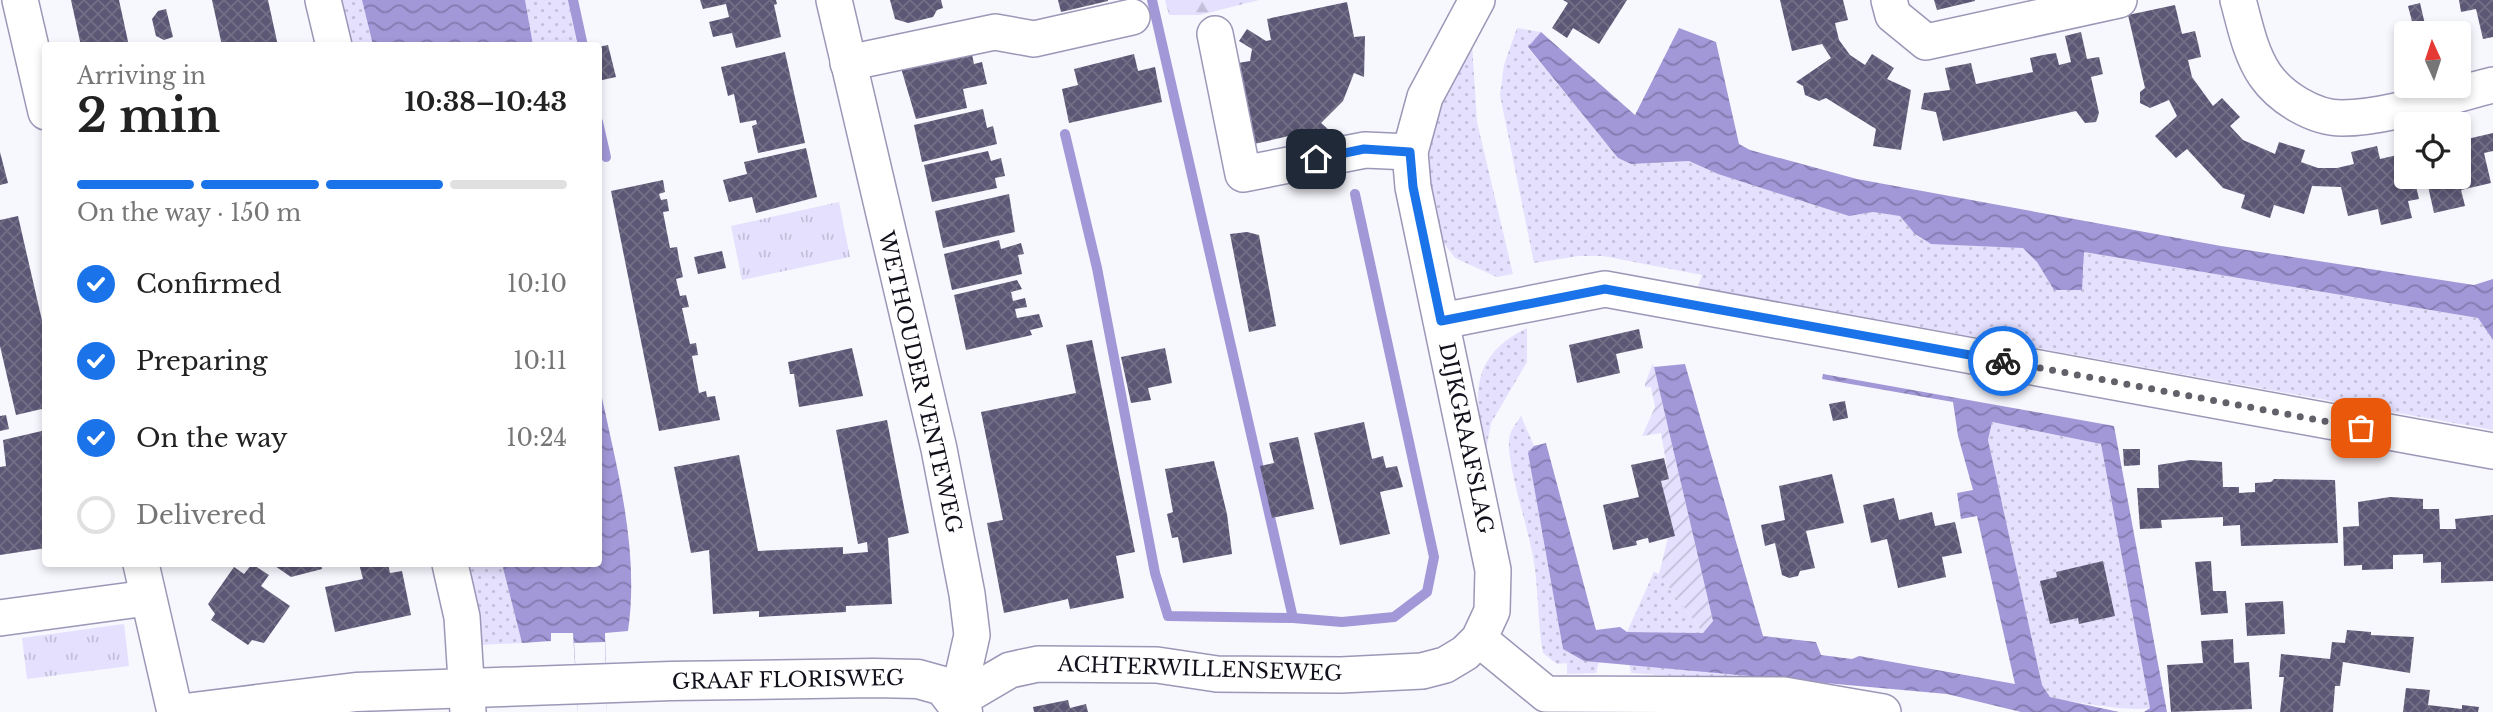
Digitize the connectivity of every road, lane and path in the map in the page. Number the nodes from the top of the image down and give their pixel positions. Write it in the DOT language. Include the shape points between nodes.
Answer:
graph roads {
  1 [pos="20,0"];
  2 [pos="323,0"];
  3 [pos="834,0"];
  4 [pos="1478,0"];
  5 [pos="1889,0"];
  6 [pos="2119,0"];
  7 [pos="2238,0"];
  8 [pos="1132,17"];
  9 [pos="1215,34"];
  10 [pos="333,42"];
  11 [pos="848,63"];
  12 [pos="2493,85"];
  13 [pos="42,95"];
  14 [pos="1410,152"];
  15 [pos="1441,321"];
  16 [pos="2493,452"];
  17 [pos="142,567"];
  18 [pos="451,567"];
  19 [pos="147,598"];
  20 [pos="0,618"];
  21 [pos="1479,639"];
  22 [pos="467,700"];
  23 [pos="1547,703"];
  24 [pos="960,706"];
  25 [pos="175,712"];
  26 [pos="193,712"];
  27 [pos="1883,712"];
  1 -- 13 [label="street"];
  2 -- 10 [label="street"];
  3 -- 11 [label="street, WETHOUDER VENTEWEG"];
  4 -- 14 [label="street, DIJKGRAAFSLAG" via="1425,97"];
  5 -- 6 [label="street" via="1893,15 1926,42"];
  7 -- 12 [label="street" via="2250,46 2266,76 2289,99 2312,111 2340,118 2375,114"];
  8 -- 11 [label="street" via="1034,39 995,32"];
  9 -- 14 [label="street" via="1243,174 1364,149"];
  11 -- 24 [label="street, WETHOUDER VENTEWEG" via="939,449 967,594 972,635"];
  14 -- 15 [label="street, DIJKGRAAFSLAG"];
  15 -- 16 [label="street" via="1605,289"];
  15 -- 21 [label="street, DIJKGRAAFSLAG" via="1493,570 1492,611"];
  17 -- 19 [label="street"];
  18 -- 22 [label="street" via="462,617"];
  19 -- 20 [label="street"];
  19 -- 25 [label="street"];
  21 -- 23 [label="street"];
  21 -- 24 [label="street, ACHTERWILLENSEWEG" via="1445,665 1400,674 1217,674 1157,665 1038,664 1010,670"];
  22 -- 24 [label="main road, GRAAF FLORISWEG" via="572,684 918,679 943,686"];
  22 -- 26 [label="main road" via="356,692"];
  23 -- 27 [label="street" via="1784,695"];
}
